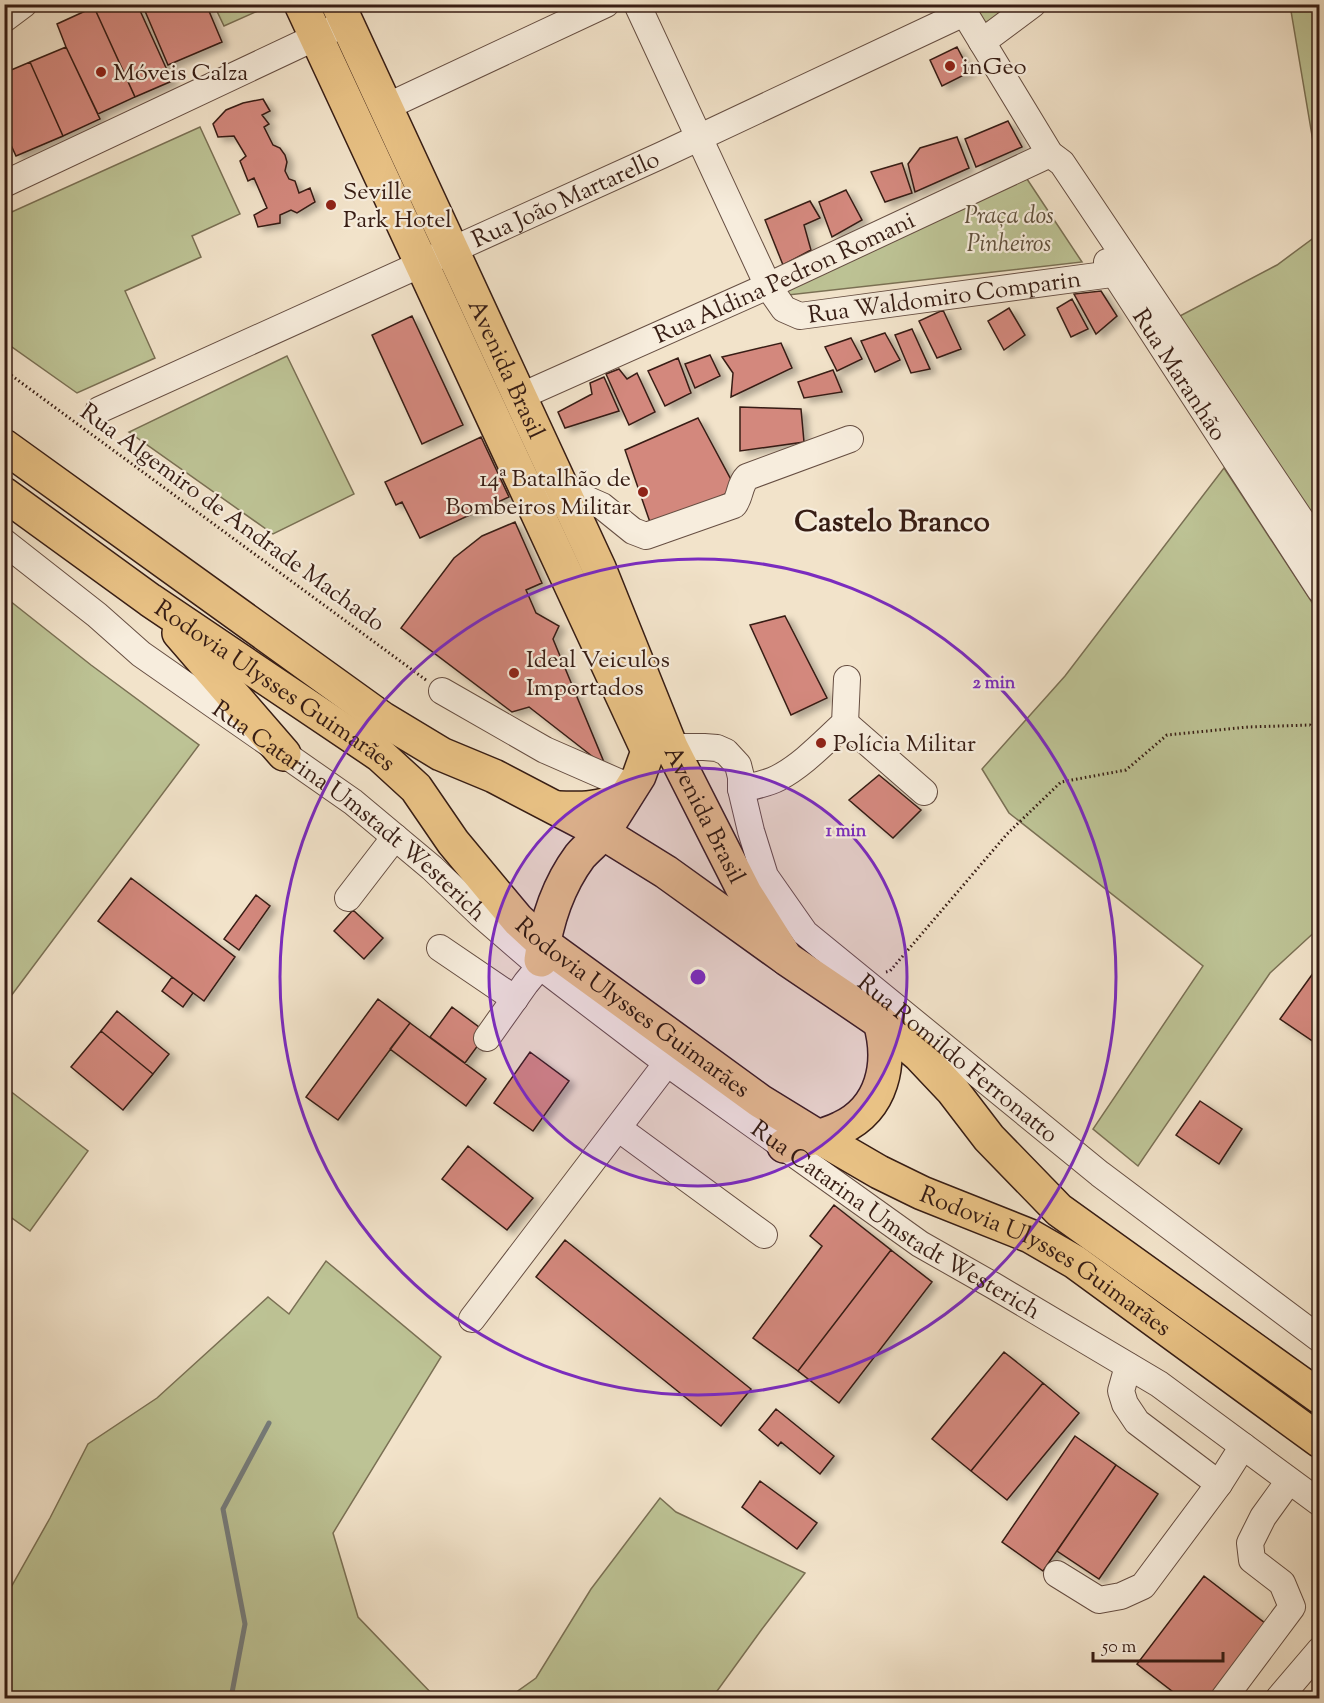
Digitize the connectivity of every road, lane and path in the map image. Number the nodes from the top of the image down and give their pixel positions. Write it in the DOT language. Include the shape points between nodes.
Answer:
graph roads {
  1 [pos="24,4"];
  2 [pos="301,4"];
  3 [pos="606,4"];
  4 [pos="637,4"];
  5 [pos="1033,4"];
  6 [pos="962,9"];
  7 [pos="343,14"];
  8 [pos="4,19"];
  9 [pos="315,37"];
  10 [pos="982,42"];
  11 [pos="386,107"];
  12 [pos="699,138"];
  13 [pos="1050,154"];
  14 [pos="4,184"];
  15 [pos="453,251"];
  16 [pos="421,265"];
  17 [pos="1124,272"];
  18 [pos="768,286"];
  19 [pos="4,370"];
  20 [pos="519,397"];
  21 [pos="99,410"];
  22 [pos="850,439"];
  23 [pos="4,446"];
  24 [pos="4,494"];
  25 [pos="564,494"];
  26 [pos="534,506"];
  27 [pos="1305,540"];
  28 [pos="4,542"];
  29 [pos="1320,590"];
  30 [pos="150,600"];
  31 [pos="847,678"];
  32 [pos="442,691"];
  33 [pos="844,723"];
  34 [pos="1320,738"];
  35 [pos="659,749"];
  36 [pos="284,754"];
  37 [pos="741,789"];
  38 [pos="924,792"];
  39 [pos="628,794"];
  40 [pos="558,808"];
  41 [pos="603,833"];
  42 [pos="395,837"];
  43 [pos="348,898"];
  44 [pos="440,948"];
  45 [pos="542,954"];
  46 [pos="787,959"];
  47 [pos="862,980"];
  48 [pos="515,999"];
  49 [pos="880,1022"];
  50 [pos="487,1038"];
  51 [pos="667,1063"];
  52 [pos="618,1128"];
  53 [pos="817,1136"];
  54 [pos="784,1146"];
  55 [pos="764,1235"];
  56 [pos="472,1319"];
  57 [pos="1320,1339"];
  58 [pos="1128,1366"];
  59 [pos="1320,1397"];
  60 [pos="1320,1441"];
  61 [pos="1243,1446"];
  62 [pos="1289,1481"];
  63 [pos="1219,1484"];
  64 [pos="1320,1503"];
  65 [pos="1057,1574"];
  66 [pos="1320,1650"];
  67 [pos="1224,1698"];
  68 [pos="1279,1698"];
  1 -- 8 [label="street"];
  2 -- 9 [label="main road, Avenida Brasil"];
  3 -- 11 [label="street"];
  4 -- 12 [label="street, Rua Waldomiro Comparin"];
  5 -- 10 [label="street"];
  6 -- 10 [label="street, Rua Maranhão"];
  6 -- 12 [label="street, Rua João Martarello"];
  7 -- 9 [label="street"];
  7 -- 11 [label="main road, Avenida Brasil"];
  9 -- 14 [label="street"];
  9 -- 16 [label="main road, Avenida Brasil"];
  10 -- 13 [label="street, Rua Maranhão"];
  11 -- 15 [label="main road, Avenida Brasil"];
  12 -- 15 [label="street, Rua João Martarello"];
  12 -- 18 [label="street, Rua Waldomiro Comparin"];
  13 -- 17 [label="street, Rua Maranhão" via="1062,163"];
  13 -- 18 [label="street, Rua Aldina Pedron Romani"];
  15 -- 16 [label="street, Rua João Martarello"];
  15 -- 20 [label="main road, Avenida Brasil"];
  16 -- 21 [label="street, Rua João Martarello"];
  16 -- 26 [label="main road, Avenida Brasil"];
  17 -- 18 [label="street, Rua Waldomiro Comparin" via="800,316 784,309"];
  17 -- 27 [label="street, Rua Maranhão"];
  18 -- 20 [label="street, Rua Aldina Pedron Romani"];
  19 -- 32 [label="path, Rua Algemiro de Andrade Machado"];
  20 -- 25 [label="main road, Avenida Brasil"];
  22 -- 25 [label="street" via="747,477 734,505 646,536 633,531 602,506"];
  23 -- 40 [label="main road, Rodovia Ulysses Guimarães" via="383,719 441,754"];
  24 -- 30 [label="main road, Rodovia Ulysses Guimarães"];
  25 -- 26 [label="street"];
  25 -- 35 [label="main road, Avenida Brasil" via="598,568"];
  26 -- 35 [label="main road, Avenida Brasil"];
  27 -- 29 [label="street, Rua Maranhão"];
  28 -- 36 [label="street, Rua Catarina Umstadt Westerich" via="141,654"];
  30 -- 36 [label="main road"];
  30 -- 45 [label="main road, Rodovia Ulysses Guimarães" via="380,755 416,788 453,842"];
  31 -- 33 [label="street"];
  32 -- 39 [label="street"];
  33 -- 37 [label="street" via="778,778"];
  33 -- 38 [label="street"];
  34 -- 47 [label="path" via="1310,725 1167,735 1126,770 1061,782 1006,834 890,971"];
  35 -- 37 [label="street, Rua Romildo Ferronatto" via="711,748 726,752 738,765"];
  35 -- 39 [label="main road, Avenida Brasil" via="644,764"];
  35 -- 46 [label="main road, Avenida Brasil"];
  36 -- 42 [label="street, Rua Catarina Umstadt Westerich"];
  37 -- 47 [label="street, Rua Romildo Ferronatto" via="765,876 805,933"];
  39 -- 40 [label="main road" via="602,807"];
  39 -- 41 [label="main road, Avenida Brasil"];
  40 -- 41 [label="main road, Rodovia Ulysses Guimarães"];
  41 -- 45 [label="main road, Avenida Brasil" via="563,882 550,912"];
  41 -- 46 [label="main road, Rodovia Ulysses Guimarães" via="666,872"];
  42 -- 43 [label="street"];
  42 -- 45 [label="street, Rua Catarina Umstadt Westerich" via="481,915"];
  44 -- 48 [label="street"];
  45 -- 48 [label="street"];
  45 -- 51 [label="street, Rua Catarina Umstadt Westerich"];
  45 -- 53 [label="main road, Rodovia Ulysses Guimarães"];
  46 -- 49 [label="main road, Rodovia Ulysses Guimarães"];
  47 -- 57 [label="street, Rua Romildo Ferronatto" via="1100,1174"];
  48 -- 50 [label="street"];
  49 -- 53 [label="main road" via="886,1061 874,1097 860,1115 841,1128"];
  49 -- 59 [label="main road, Rodovia Ulysses Guimarães" via="953,1090 989,1138 1059,1210"];
  51 -- 52 [label="street"];
  51 -- 54 [label="street, Rua Catarina Umstadt Westerich"];
  52 -- 55 [label="street"];
  52 -- 56 [label="street"];
  53 -- 54 [label="main road"];
  53 -- 60 [label="main road, Rodovia Ulysses Guimarães" via="879,1172 1030,1236 1075,1262"];
  54 -- 58 [label="street, Rua Catarina Umstadt Westerich" via="920,1244"];
  58 -- 61 [label="street, Rua Catarina Umstadt Westerich"];
  58 -- 63 [label="street" via="1121,1391 1137,1422"];
  61 -- 62 [label="street, Rua Catarina Umstadt Westerich"];
  61 -- 63 [label="street"];
  62 -- 64 [label="street, Rua Catarina Umstadt Westerich"];
  62 -- 67 [label="street" via="1250,1543 1252,1560 1282,1583 1292,1607"];
  63 -- 65 [label="street" via="1143,1586 1099,1600"];
  66 -- 68 [label="street"];
}
